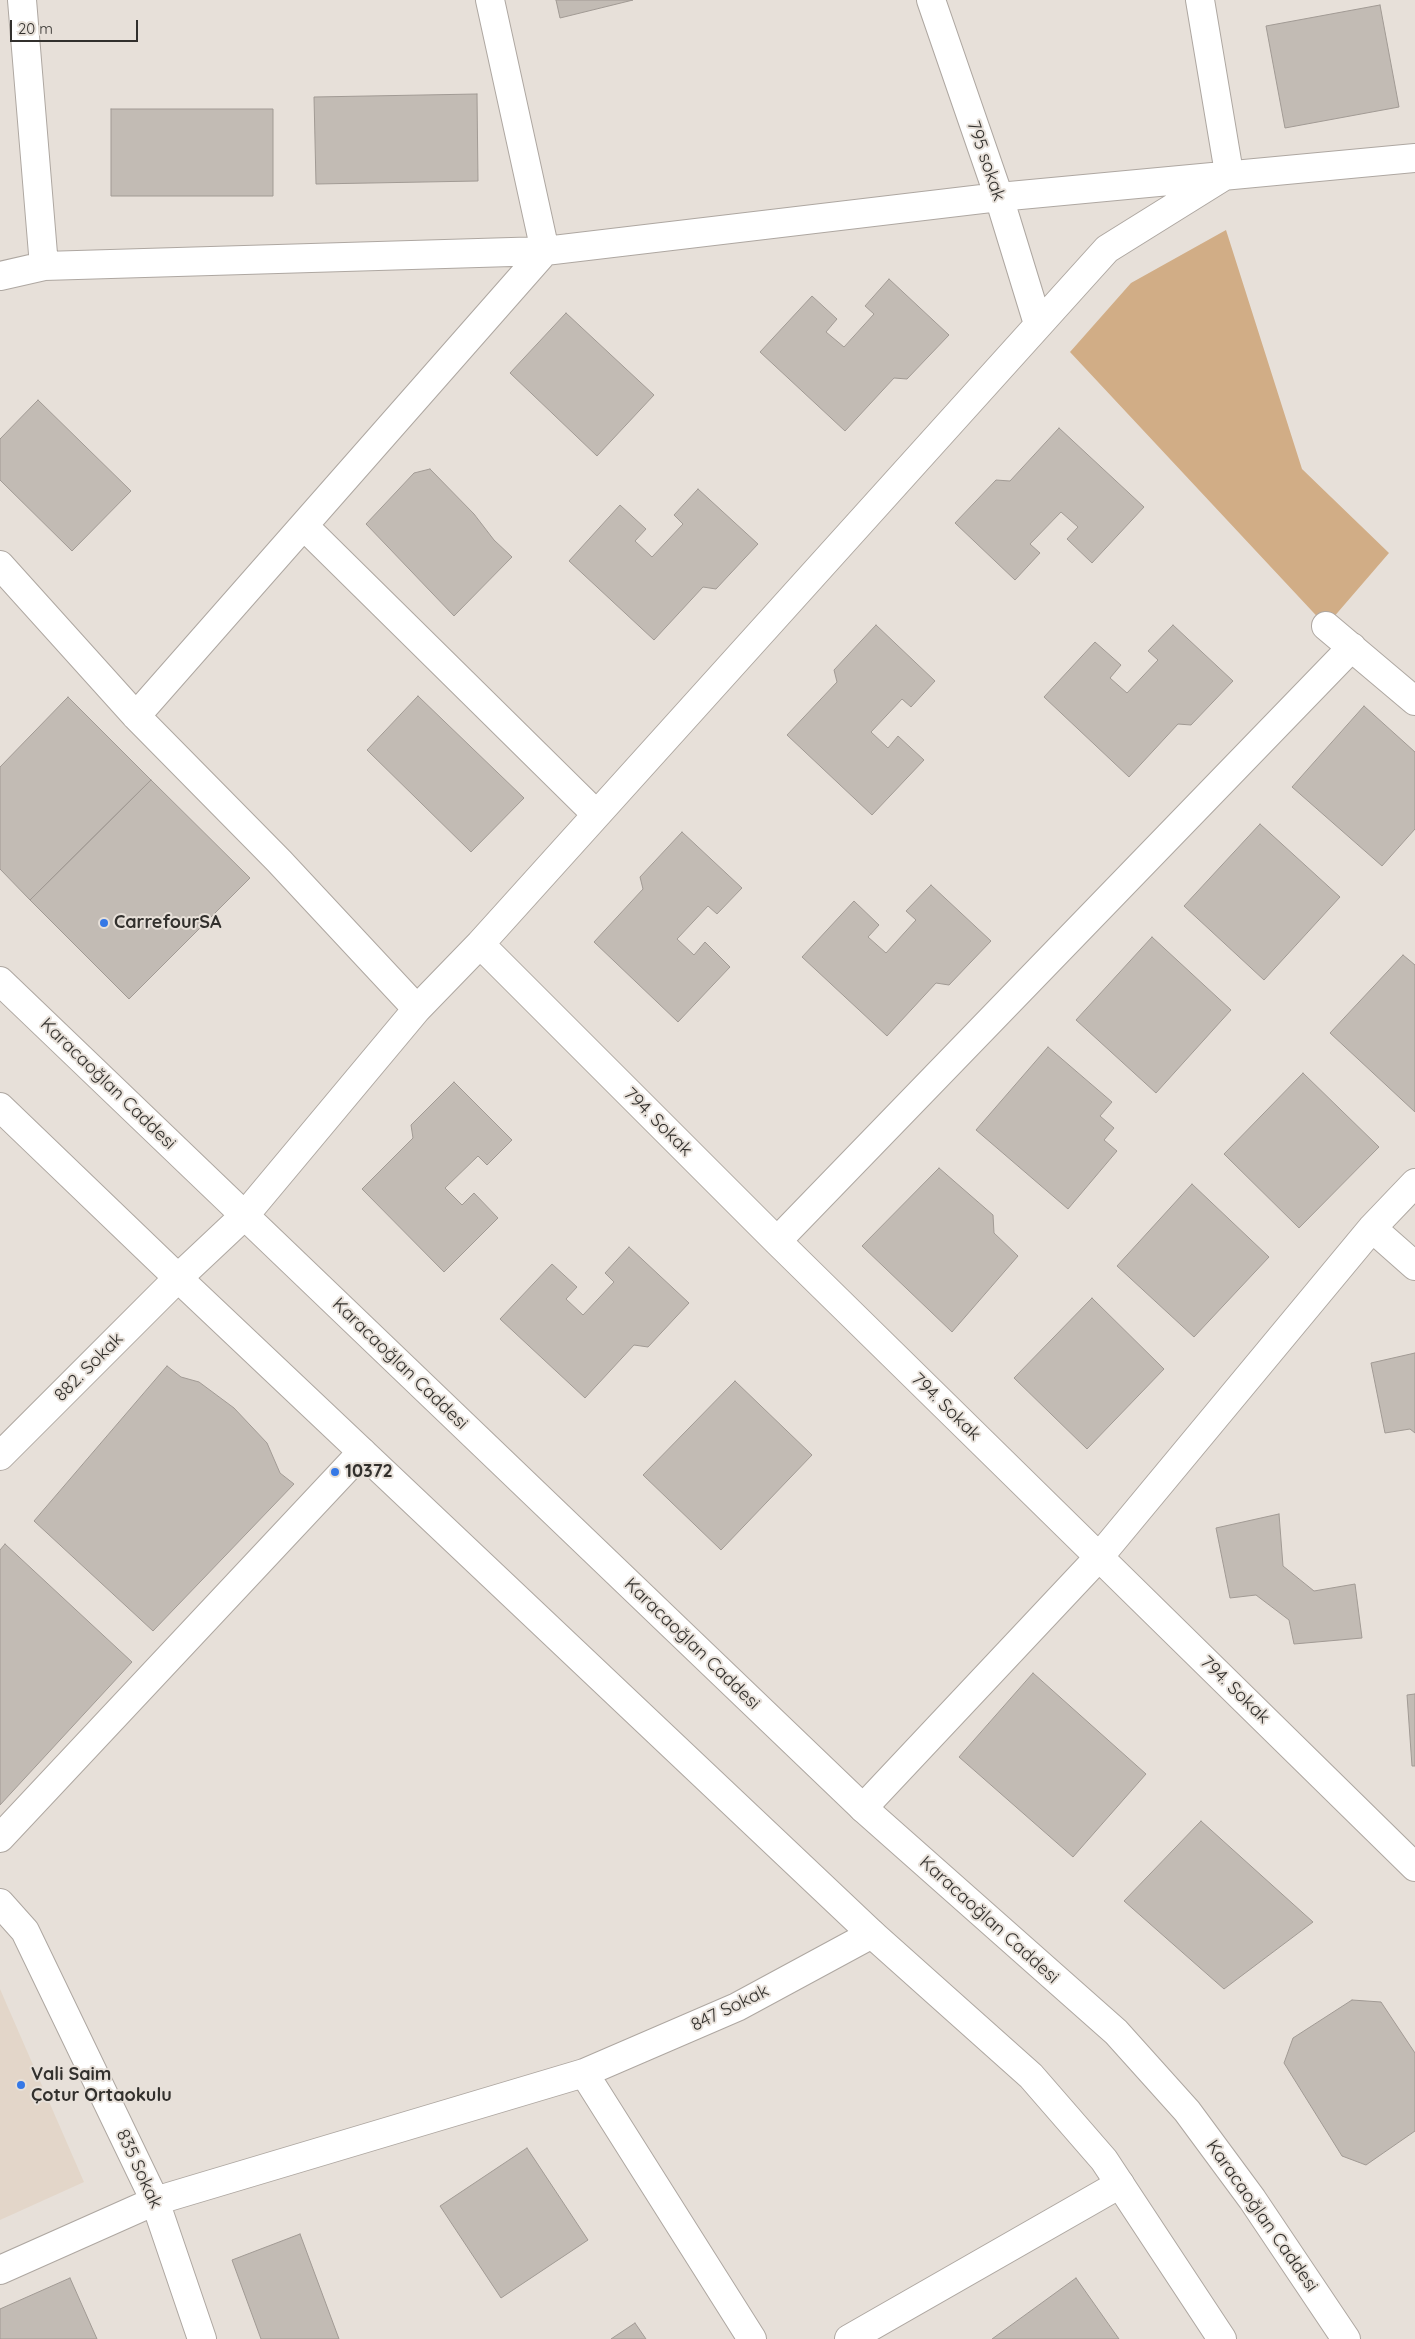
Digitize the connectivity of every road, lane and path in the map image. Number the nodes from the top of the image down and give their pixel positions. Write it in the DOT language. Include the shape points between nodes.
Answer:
graph roads {
  1 [pos="22,0"];
  2 [pos="490,0"];
  3 [pos="931,0"];
  4 [pos="1200,0"];
  5 [pos="1415,158"];
  6 [pos="1229,174"];
  7 [pos="999,196"];
  8 [pos="545,251"];
  9 [pos="44,266"];
  10 [pos="0,276"];
  11 [pos="1038,324"];
  12 [pos="304,526"];
  13 [pos="0,565"];
  14 [pos="1326,626"];
  15 [pos="1352,647"];
  16 [pos="1415,701"];
  17 [pos="136,716"];
  18 [pos="596,814"];
  19 [pos="480,944"];
  20 [pos="0,981"];
  21 [pos="417,1009"];
  22 [pos="0,1107"];
  23 [pos="1415,1183"];
  24 [pos="245,1215"];
  25 [pos="1372,1228"];
  26 [pos="777,1241"];
  27 [pos="1415,1266"];
  28 [pos="178,1278"];
  29 [pos="362,1452"];
  30 [pos="0,1456"];
  31 [pos="1099,1557"];
  32 [pos="863,1808"];
  33 [pos="0,1838"];
  34 [pos="1415,1867"];
  35 [pos="0,1903"];
  36 [pos="872,1934"];
  37 [pos="584,2073"];
  38 [pos="1120,2184"];
  39 [pos="155,2201"];
  40 [pos="0,2270"];
  41 [pos="202,2339"];
  42 [pos="752,2339"];
  43 [pos="850,2339"];
  44 [pos="1222,2339"];
  45 [pos="1346,2339"];
  1 -- 9 [label="street"];
  2 -- 8 [label="street"];
  3 -- 7 [label="street, 795 sokak"];
  4 -- 6 [label="street"];
  5 -- 6 [label="street"];
  6 -- 7 [label="street"];
  6 -- 11 [label="street, 882. Sokak" via="1107,249"];
  7 -- 8 [label="street"];
  7 -- 11 [label="street, 795 sokak"];
  8 -- 9 [label="street"];
  8 -- 12 [label="street"];
  9 -- 10 [label="street"];
  11 -- 18 [label="street, 882. Sokak"];
  12 -- 17 [label="street"];
  12 -- 18 [label="street"];
  13 -- 17 [label="street"];
  14 -- 15 [label="street"];
  15 -- 16 [label="street"];
  15 -- 26 [label="street"];
  17 -- 21 [label="street"];
  18 -- 19 [label="street, 882. Sokak"];
  19 -- 21 [label="street, 882. Sokak"];
  19 -- 26 [label="street, 794. Sokak"];
  20 -- 24 [label="street, Karacaoğlan Caddesi"];
  21 -- 24 [label="street, 882. Sokak"];
  22 -- 28 [label="street"];
  23 -- 25 [label="street"];
  24 -- 28 [label="street, 882. Sokak"];
  24 -- 32 [label="street, Karacaoğlan Caddesi"];
  25 -- 27 [label="street"];
  25 -- 31 [label="street"];
  26 -- 31 [label="street, 794. Sokak"];
  28 -- 29 [label="street"];
  28 -- 30 [label="street, 882. Sokak"];
  29 -- 33 [label="street"];
  29 -- 36 [label="street"];
  31 -- 32 [label="street"];
  31 -- 34 [label="street, 794. Sokak"];
  32 -- 45 [label="street, Karacaoğlan Caddesi" via="1122,2039 1187,2111 1252,2199"];
  35 -- 39 [label="street, 835 Sokak" via="25,1931"];
  36 -- 37 [label="street, 847 Sokak" via="736,2007"];
  36 -- 38 [label="street" via="1031,2076 1104,2160"];
  37 -- 39 [label="street, 847 Sokak"];
  37 -- 42 [label="street"];
  38 -- 43 [label="street"];
  38 -- 44 [label="street"];
  39 -- 40 [label="street, 847 Sokak"];
  39 -- 41 [label="street, 835 Sokak"];
}
